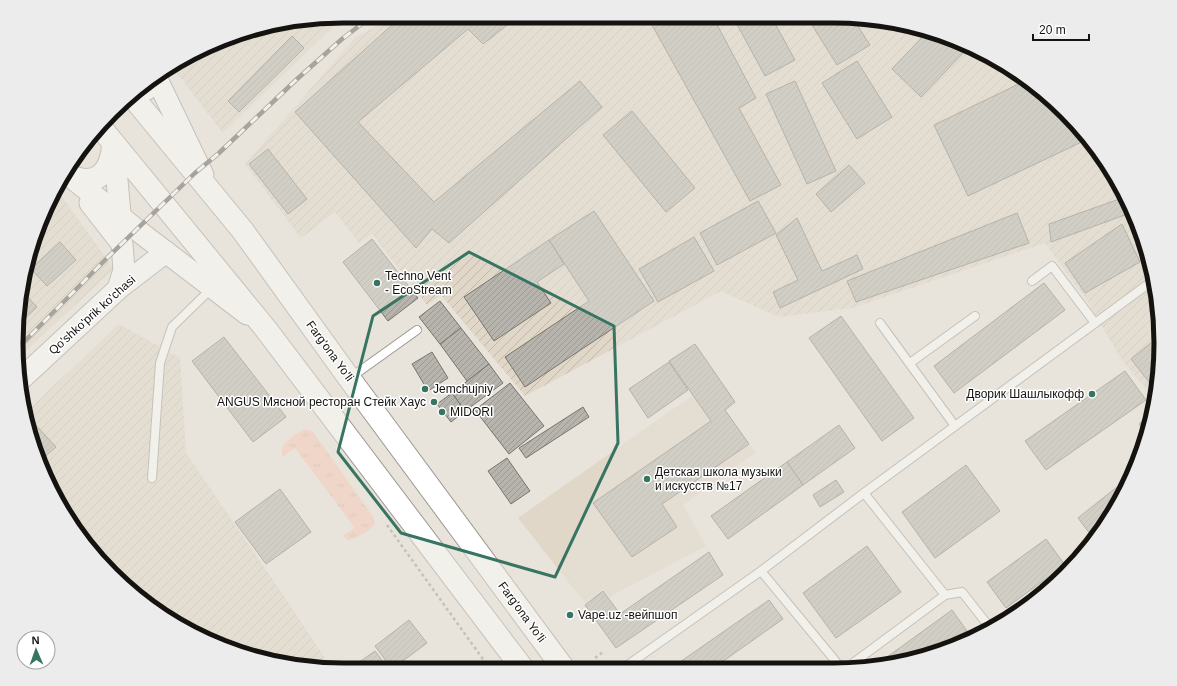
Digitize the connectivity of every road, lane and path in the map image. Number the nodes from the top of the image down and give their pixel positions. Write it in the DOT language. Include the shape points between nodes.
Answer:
graph roads {
  1 [pos="158,82"];
  2 [pos="135,100"];
  3 [pos="108,136"];
  4 [pos="70,176"];
  5 [pos="70,176"];
  6 [pos="70,177"];
  7 [pos="209,188"];
  8 [pos="120,216"];
  9 [pos="122,244"];
  10 [pos="166,252"];
  11 [pos="1032,280"];
  12 [pos="218,283"];
  13 [pos="1148,284"];
  14 [pos="118,289"];
  15 [pos="975,316"];
  16 [pos="880,323"];
  17 [pos="1095,323"];
  18 [pos="416,330"];
  19 [pos="910,363"];
  20 [pos="25,375"];
  21 [pos="349,378"];
  22 [pos="955,426"];
  23 [pos="152,478"];
  24 [pos="864,493"];
  25 [pos="383,520"];
  26 [pos="761,570"];
  27 [pos="945,595"];
  28 [pos="987,624"];
  29 [pos="603,652"];
  30 [pos="595,658"];
  31 [pos="854,662"];
  32 [pos="486,663"];
  33 [pos="518,663"];
  34 [pos="560,663"];
  35 [pos="630,663"];
  36 [pos="837,663"];
  1 -- 7 [label="street"];
  2 -- 7 [label="main road, Farg'ona Yo'li"];
  3 -- 4 [label="main road" via="113,154 107,170 93,180 77,180"];
  3 -- 8 [label="street"];
  3 -- 12 [label="main road"];
  5 -- 8 [label="street"];
  6 -- 9 [label="street"];
  7 -- 21 [label="main road, Farg'ona Yo'li"];
  8 -- 9 [label="street"];
  8 -- 10 [label="street"];
  9 -- 14 [label="street" via="124,270"];
  10 -- 12 [label="street"];
  10 -- 14 [label="street, Qo'shko'prik ko'chasi"];
  11 -- 17 [label="lane" via="1052,266"];
  12 -- 23 [label="lane" via="172,327 160,363"];
  12 -- 33 [label="main road" via="264,328"];
  13 -- 17 [label="lane"];
  14 -- 20 [label="street, Qo'shko'prik ko'chasi"];
  15 -- 19 [label="lane"];
  16 -- 19 [label="lane"];
  17 -- 22 [label="lane"];
  18 -- 21 [label="lane"];
  19 -- 22 [label="lane"];
  21 -- 34 [label="main road, Farg'ona Yo'li"];
  22 -- 24 [label="lane"];
  24 -- 26 [label="lane"];
  24 -- 27 [label="lane"];
  25 -- 32 [label="path"];
  26 -- 35 [label="lane"];
  26 -- 36 [label="lane"];
  27 -- 28 [label="lane" via="962,592"];
  27 -- 31 [label="lane"];
  29 -- 30 [label="path"];
}
